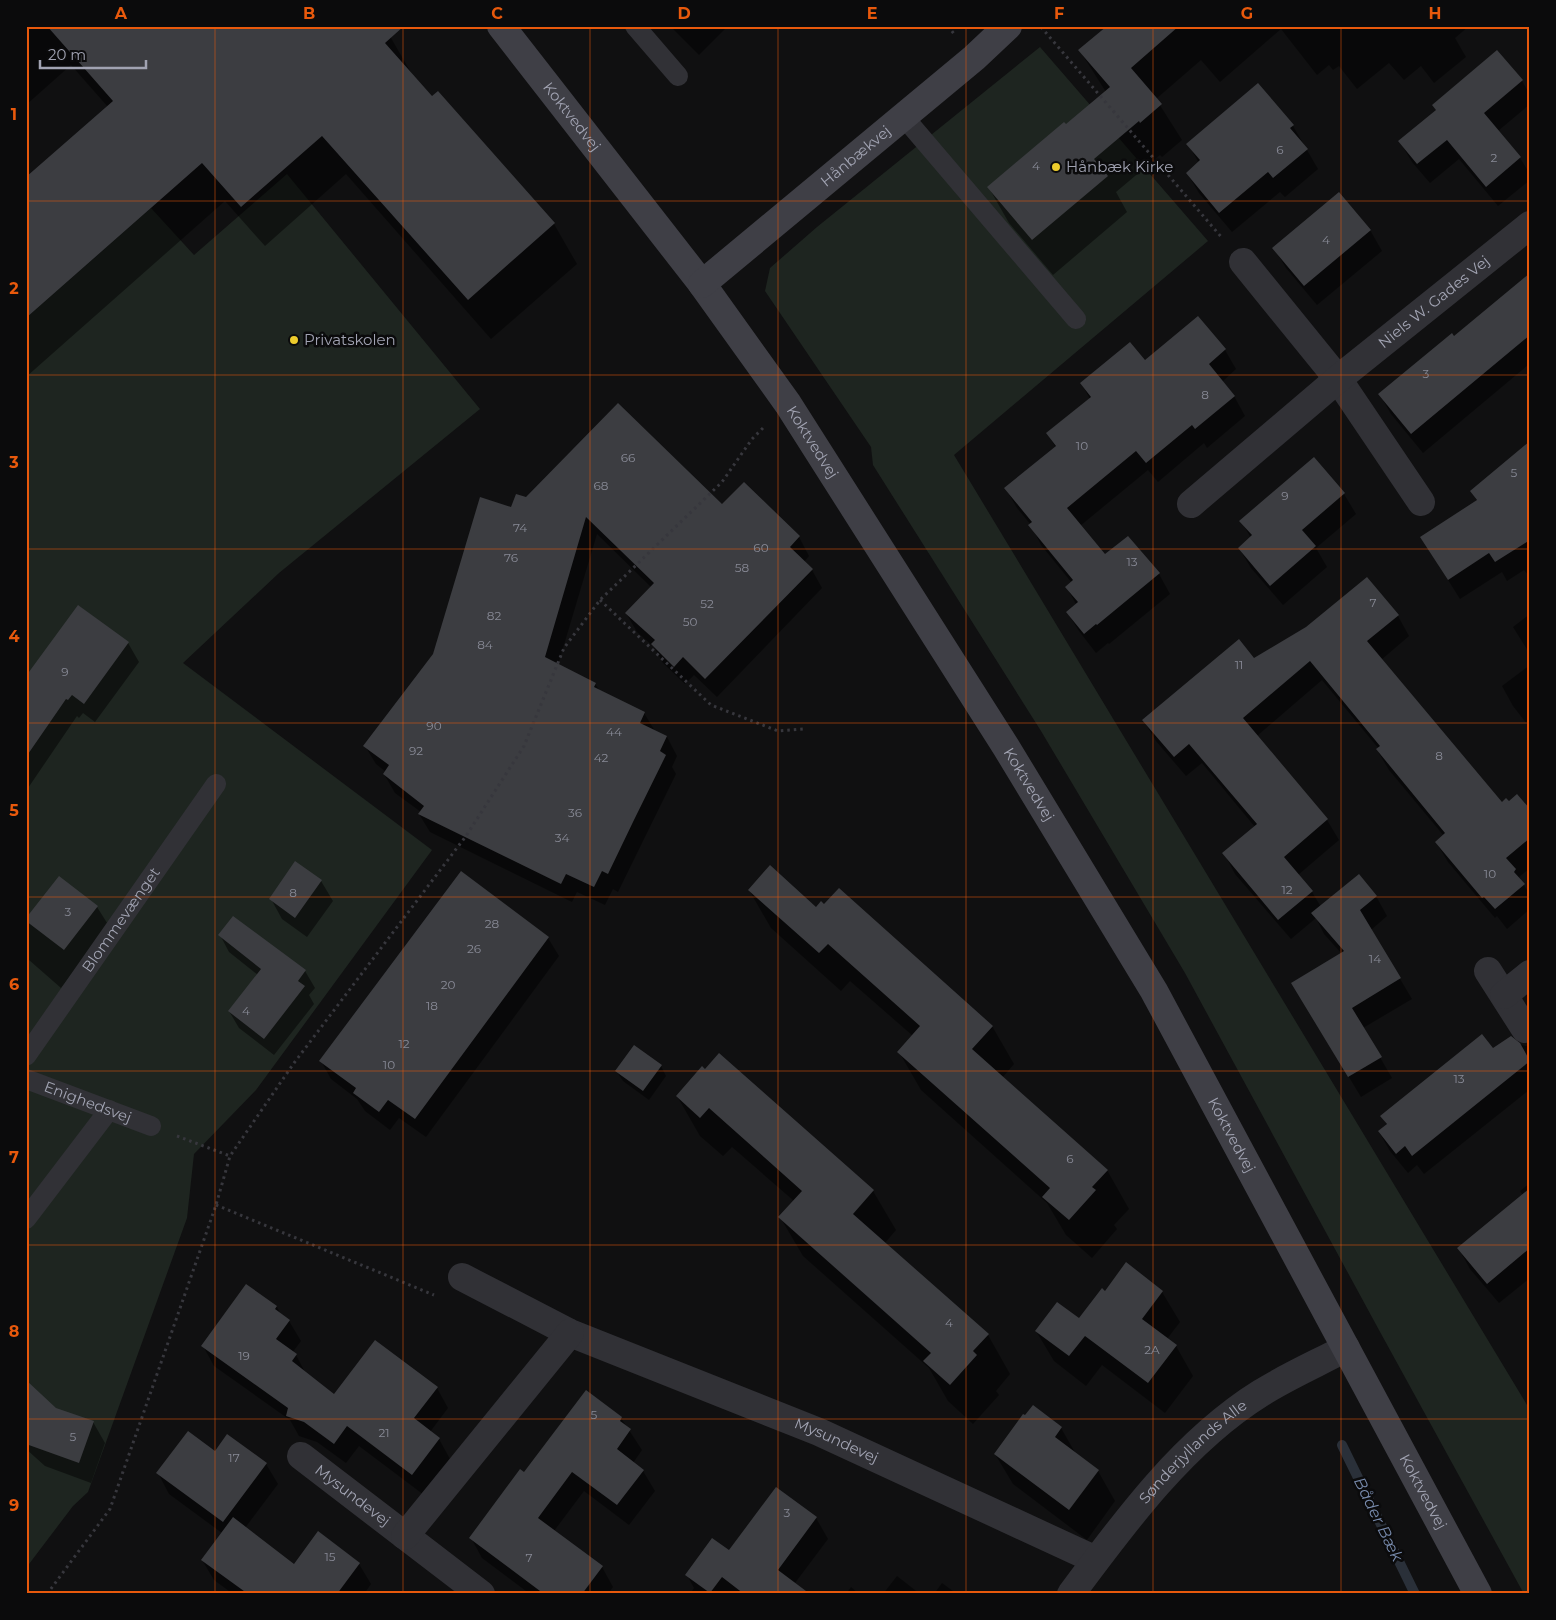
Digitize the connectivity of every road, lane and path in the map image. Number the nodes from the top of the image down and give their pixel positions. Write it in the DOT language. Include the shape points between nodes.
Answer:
graph roads {
  1 [pos="501,26"];
  2 [pos="635,26"];
  3 [pos="1008,26"];
  4 [pos="1040,26"];
  5 [pos="678,76"];
  6 [pos="903,116"];
  7 [pos="1530,226"];
  8 [pos="1243,262"];
  9 [pos="702,284"];
  10 [pos="1076,318"];
  11 [pos="1338,379"];
  12 [pos="788,404"];
  13 [pos="1421,502"];
  14 [pos="1191,504"];
  15 [pos="600,600"];
  16 [pos="803,729"];
  17 [pos="216,784"];
  18 [pos="1488,971"];
  19 [pos="1530,974"];
  20 [pos="1504,996"];
  21 [pos="1525,1029"];
  22 [pos="26,1056"];
  23 [pos="26,1078"];
  24 [pos="109,1110"];
  25 [pos="150,1126"];
  26 [pos="230,1156"];
  27 [pos="216,1205"];
  28 [pos="26,1219"];
  29 [pos="462,1277"];
  30 [pos="570,1333"];
  31 [pos="1346,1348"];
  32 [pos="301,1456"];
  33 [pos="404,1536"];
  34 [pos="1096,1560"];
  35 [pos="47,1594"];
  36 [pos="481,1594"];
  37 [pos="1071,1594"];
  38 [pos="1478,1594"];
  1 -- 9 [label="street, Koktvedvej"];
  2 -- 5 [label="lane"];
  3 -- 6 [label="street, Hånbækvej"];
  4 -- 8 [label="path"];
  6 -- 9 [label="street, Hånbækvej"];
  6 -- 10 [label="lane"];
  7 -- 11 [label="street, Niels W. Gades Vej"];
  8 -- 11 [label="street"];
  9 -- 12 [label="street, Koktvedvej"];
  11 -- 13 [label="street"];
  11 -- 14 [label="street, Niels W. Gades Vej"];
  12 -- 15 [label="path" via="752,439 722,482"];
  12 -- 31 [label="street, Koktvedvej" via="1006,747 1154,990"];
  15 -- 16 [label="path" via="712,705 778,731"];
  15 -- 26 [label="path" via="564,648 524,746 466,836 294,1063"];
  17 -- 22 [label="lane, Blommevænget"];
  18 -- 20 [label="street"];
  19 -- 20 [label="street"];
  20 -- 21 [label="street"];
  23 -- 24 [label="lane, Enighedsvej"];
  24 -- 25 [label="lane, Enighedsvej"];
  24 -- 28 [label="lane"];
  25 -- 26 [label="path"];
  26 -- 27 [label="path"];
  27 -- 29 [label="path" via="435,1296"];
  27 -- 35 [label="path" via="110,1509"];
  29 -- 30 [label="street, Mysundevej"];
  30 -- 33 [label="street, Mysundevej"];
  30 -- 34 [label="street, Mysundevej" via="819,1432"];
  31 -- 34 [label="street, Sønderjyllands Alle" via="1262,1392 1209,1432 1159,1483"];
  31 -- 38 [label="street, Koktvedvej"];
  32 -- 33 [label="street, Mysundevej"];
  33 -- 36 [label="street, Mysundevej"];
  34 -- 37 [label="street, Sønderjyllands Alle"];
}
